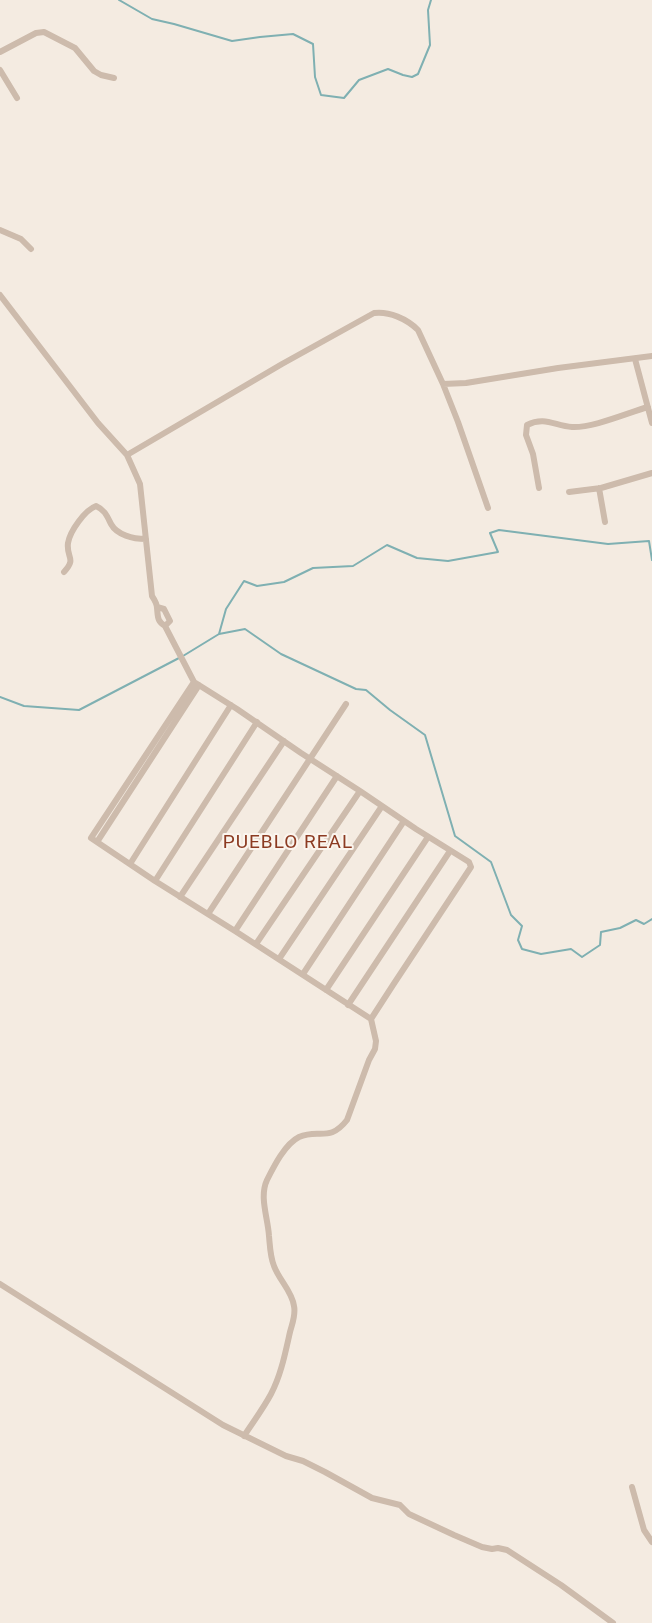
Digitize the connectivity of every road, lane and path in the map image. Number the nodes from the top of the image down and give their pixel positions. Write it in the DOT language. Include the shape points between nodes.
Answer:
graph roads {
  1 [pos="0,52"];
  2 [pos="0,70"];
  3 [pos="114,78"];
  4 [pos="17,98"];
  5 [pos="0,230"];
  6 [pos="31,249"];
  7 [pos="0,295"];
  8 [pos="652,356"];
  9 [pos="634,359"];
  10 [pos="443,384"];
  11 [pos="648,395"];
  12 [pos="648,407"];
  13 [pos="652,424"];
  14 [pos="127,455"];
  15 [pos="652,473"];
  16 [pos="539,488"];
  17 [pos="599,488"];
  18 [pos="570,492"];
  19 [pos="488,508"];
  20 [pos="605,522"];
  21 [pos="146,539"];
  22 [pos="64,572"];
  23 [pos="157,606"];
  24 [pos="165,626"];
  25 [pos="197,683"];
  26 [pos="346,704"];
  27 [pos="231,705"];
  28 [pos="257,722"];
  29 [pos="284,741"];
  30 [pos="310,759"];
  31 [pos="337,776"];
  32 [pos="360,791"];
  33 [pos="382,806"];
  34 [pos="404,821"];
  35 [pos="428,837"];
  36 [pos="450,850"];
  37 [pos="130,864"];
  38 [pos="155,881"];
  39 [pos="180,897"];
  40 [pos="208,914"];
  41 [pos="235,931"];
  42 [pos="256,944"];
  43 [pos="279,959"];
  44 [pos="303,974"];
  45 [pos="326,990"];
  46 [pos="348,1005"];
  47 [pos="372,1020"];
  48 [pos="0,1284"];
  49 [pos="244,1436"];
  50 [pos="632,1487"];
  51 [pos="652,1542"];
  52 [pos="613,1623"];
  1 -- 3 [label="street" via="44,32 75,48 94,71"];
  2 -- 4 [label="street"];
  5 -- 6 [label="street" via="22,239"];
  7 -- 14 [label="street" via="98,423"];
  8 -- 9 [label="street"];
  9 -- 10 [label="street"];
  9 -- 11 [label="street"];
  10 -- 14 [label="street" via="418,330 390,313 374,313"];
  10 -- 19 [label="street"];
  11 -- 12 [label="street"];
  12 -- 13 [label="street"];
  12 -- 16 [label="street" via="573,427 547,420 527,425 526,435"];
  14 -- 21 [label="street" via="140,484"];
  15 -- 17 [label="street"];
  17 -- 18 [label="street"];
  17 -- 20 [label="street"];
  21 -- 22 [label="street" via="120,533 103,508 91,508 70,535 68,546 72,559"];
  21 -- 23 [label="street" via="152,596"];
  23 -- 24 [label="street" via="156,615"];
  23 -- 24 [label="street" via="164,610 170,621"];
  24 -- 25 [label="street"];
  25 -- 27 [label="street"];
  25 -- 37 [label="street" via="91,838"];
  26 -- 30 [label="street"];
  27 -- 28 [label="street"];
  27 -- 37 [label="street"];
  28 -- 29 [label="street"];
  28 -- 38 [label="street"];
  29 -- 30 [label="street"];
  29 -- 39 [label="street"];
  30 -- 31 [label="street"];
  30 -- 40 [label="street"];
  31 -- 32 [label="street"];
  31 -- 41 [label="street"];
  32 -- 33 [label="street"];
  32 -- 42 [label="street"];
  33 -- 34 [label="street"];
  33 -- 43 [label="street"];
  34 -- 35 [label="street"];
  34 -- 44 [label="street"];
  35 -- 36 [label="street"];
  35 -- 45 [label="street"];
  36 -- 46 [label="street"];
  36 -- 47 [label="street" via="469,862 471,867"];
  37 -- 38 [label="street"];
  38 -- 39 [label="street"];
  39 -- 40 [label="street"];
  40 -- 41 [label="street"];
  41 -- 42 [label="street"];
  42 -- 43 [label="street"];
  43 -- 44 [label="street"];
  44 -- 45 [label="street"];
  45 -- 46 [label="street"];
  46 -- 47 [label="street"];
  47 -- 49 [label="street" via="375,1049 347,1120 334,1132 298,1138 266,1182 264,1199 270,1251 276,1272 289,1292 295,1315 282,1368 271,1395"];
  48 -- 49 [label="street" via="173,1395"];
  49 -- 52 [label="street" via="325,1472 372,1498 400,1505 409,1514 454,1535 488,1549 507,1550 561,1584"];
  50 -- 51 [label="street" via="644,1530"];
}
